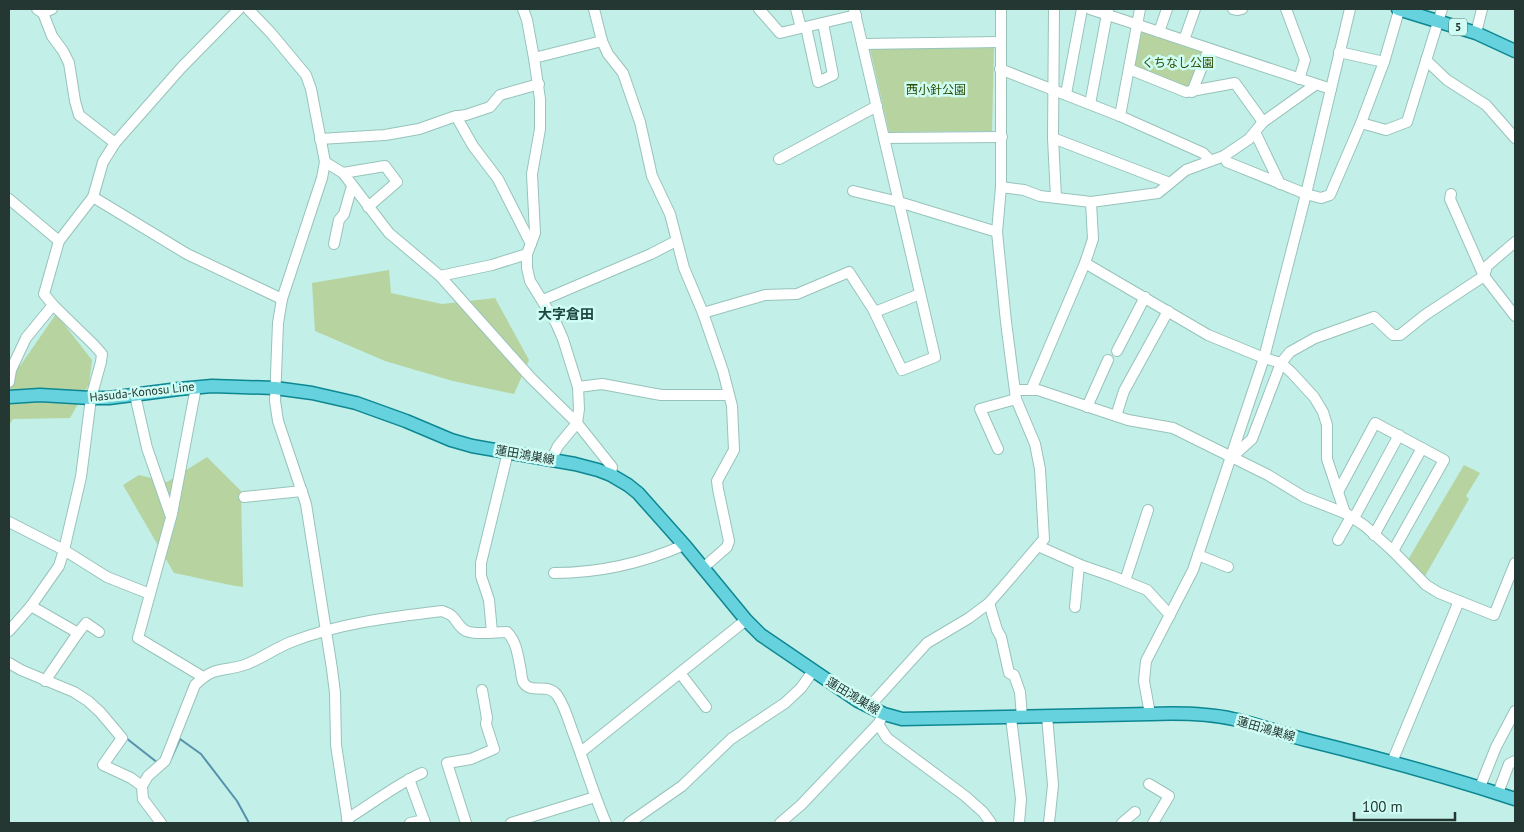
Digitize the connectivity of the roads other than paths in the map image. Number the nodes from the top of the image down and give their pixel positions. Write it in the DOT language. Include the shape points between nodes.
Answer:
graph roads {
  1 [pos="239,9"];
  2 [pos="523,9"];
  3 [pos="594,9"];
  4 [pos="759,9"];
  5 [pos="796,9"];
  6 [pos="1001,9"];
  7 [pos="1054,9"];
  8 [pos="1082,9"];
  9 [pos="1090,9"];
  10 [pos="1140,9"];
  11 [pos="1166,9"];
  12 [pos="1194,9"];
  13 [pos="1233,9"];
  14 [pos="1242,9"];
  15 [pos="1286,9"];
  16 [pos="1350,9"];
  17 [pos="1398,9"];
  18 [pos="1482,9"];
  19 [pos="44,10"];
  20 [pos="254,10"];
  21 [pos="855,12"];
  22 [pos="1108,12"];
  23 [pos="1440,15"];
  24 [pos="823,23"];
  25 [pos="1137,25"];
  26 [pos="803,28"];
  27 [pos="1159,32"];
  28 [pos="1476,33"];
  29 [pos="1184,40"];
  30 [pos="602,41"];
  31 [pos="1001,42"];
  32 [pos="862,44"];
  33 [pos="1209,49"];
  34 [pos="1515,50"];
  35 [pos="1339,52"];
  36 [pos="534,58"];
  37 [pos="1426,60"];
  38 [pos="1384,62"];
  39 [pos="1000,69"];
  40 [pos="1129,69"];
  41 [pos="1299,78"];
  42 [pos="539,84"];
  43 [pos="1315,85"];
  44 [pos="1053,89"];
  45 [pos="1331,89"];
  46 [pos="1192,92"];
  47 [pos="1066,94"];
  48 [pos="1090,104"];
  49 [pos="877,106"];
  50 [pos="456,116"];
  51 [pos="1120,116"];
  52 [pos="1263,122"];
  53 [pos="1361,123"];
  54 [pos="1255,132"];
  55 [pos="1002,137"];
  56 [pos="884,138"];
  57 [pos="1053,138"];
  58 [pos="1515,138"];
  59 [pos="320,139"];
  60 [pos="115,143"];
  61 [pos="1224,156"];
  62 [pos="780,159"];
  63 [pos="1210,160"];
  64 [pos="325,162"];
  65 [pos="343,173"];
  66 [pos="1170,183"];
  67 [pos="1280,184"];
  68 [pos="352,186"];
  69 [pos="1001,187"];
  70 [pos="853,191"];
  71 [pos="1306,194"];
  72 [pos="1451,194"];
  73 [pos="93,197"];
  74 [pos="1056,198"];
  75 [pos="9,199"];
  76 [pos="898,202"];
  77 [pos="1092,202"];
  78 [pos="368,207"];
  79 [pos="997,232"];
  80 [pos="59,241"];
  81 [pos="676,241"];
  82 [pos="1515,242"];
  83 [pos="334,244"];
  84 [pos="529,249"];
  85 [pos="1085,263"];
  86 [pos="440,276"];
  87 [pos="1484,276"];
  88 [pos="920,294"];
  89 [pos="1145,298"];
  90 [pos="282,299"];
  91 [pos="543,300"];
  92 [pos="52,305"];
  93 [pos="1168,311"];
  94 [pos="875,312"];
  95 [pos="703,313"];
  96 [pos="1515,316"];
  97 [pos="1117,351"];
  98 [pos="1264,358"];
  99 [pos="1108,360"];
  100 [pos="1281,363"];
  101 [pos="9,382"];
  102 [pos="196,387"];
  103 [pos="275,388"];
  104 [pos="578,388"];
  105 [pos="1031,390"];
  106 [pos="135,395"];
  107 [pos="729,395"];
  108 [pos="1016,395"];
  109 [pos="9,397"];
  110 [pos="91,398"];
  111 [pos="1087,406"];
  112 [pos="1116,416"];
  113 [pos="577,423"];
  114 [pos="1399,435"];
  115 [pos="1422,448"];
  116 [pos="998,449"];
  117 [pos="508,452"];
  118 [pos="1232,457"];
  119 [pos="551,460"];
  120 [pos="611,475"];
  121 [pos="302,491"];
  122 [pos="1338,492"];
  123 [pos="244,497"];
  124 [pos="1148,510"];
  125 [pos="1350,516"];
  126 [pos="171,518"];
  127 [pos="9,522"];
  128 [pos="1374,535"];
  129 [pos="1338,540"];
  130 [pos="684,545"];
  131 [pos="1038,546"];
  132 [pos="64,550"];
  133 [pos="1393,551"];
  134 [pos="1198,555"];
  135 [pos="1515,563"];
  136 [pos="1079,564"];
  137 [pos="1228,567"];
  138 [pos="703,568"];
  139 [pos="554,573"];
  140 [pos="1125,581"];
  141 [pos="150,594"];
  142 [pos="1459,600"];
  143 [pos="989,603"];
  144 [pos="31,606"];
  145 [pos="1075,607"];
  146 [pos="1170,615"];
  147 [pos="746,620"];
  148 [pos="327,630"];
  149 [pos="9,631"];
  150 [pos="99,632"];
  151 [pos="492,632"];
  152 [pos="78,633"];
  153 [pos="9,663"];
  154 [pos="813,671"];
  155 [pos="680,673"];
  156 [pos="203,677"];
  157 [pos="44,681"];
  158 [pos="482,690"];
  159 [pos="706,707"];
  160 [pos="869,707"];
  161 [pos="1515,711"];
  162 [pos="1150,714"];
  163 [pos="1047,716"];
  164 [pos="1016,718"];
  165 [pos="881,719"];
  166 [pos="581,752"];
  167 [pos="1515,761"];
  168 [pos="1392,762"];
  169 [pos="422,772"];
  170 [pos="409,779"];
  171 [pos="1150,784"];
  172 [pos="142,786"];
  173 [pos="1480,787"];
  174 [pos="1498,793"];
  175 [pos="595,797"];
  176 [pos="1515,799"];
  177 [pos="1135,812"];
  178 [pos="347,821"];
  179 [pos="424,822"];
  180 [pos="161,823"];
  181 [pos="410,823"];
  182 [pos="466,823"];
  183 [pos="511,823"];
  184 [pos="606,823"];
  185 [pos="629,823"];
  186 [pos="780,823"];
  187 [pos="991,823"];
  188 [pos="1019,823"];
  189 [pos="1049,823"];
  190 [pos="1122,823"];
  191 [pos="1152,823"];
  1 -- 60 [label="street"];
  2 -- 36 [label="street"];
  3 -- 30 [label="street"];
  4 -- 26 [label="street" via="780,33"];
  5 -- 26 [label="street"];
  6 -- 31 [label="street"];
  7 -- 44 [label="street"];
  8 -- 47 [label="street"];
  9 -- 22 [label="street"];
  10 -- 25 [label="street"];
  11 -- 27 [label="street"];
  12 -- 29 [label="street"];
  13 -- 14 [label="street"];
  15 -- 41 [label="street" via="1305,60"];
  16 -- 35 [label="street"];
  17 -- 23 [label="main road, 5"];
  17 -- 38 [label="street"];
  18 -- 28 [label="street"];
  19 -- 60 [label="street" via="52,36 69,63 79,115"];
  20 -- 59 [label="street" via="306,75"];
  21 -- 24 [label="street"];
  21 -- 32 [label="street"];
  22 -- 25 [label="street"];
  22 -- 48 [label="street"];
  23 -- 28 [label="main road, 5"];
  23 -- 37 [label="street"];
  24 -- 26 [label="street"];
  24 -- 26 [label="street" via="833,75 818,82"];
  25 -- 27 [label="street"];
  25 -- 40 [label="street"];
  27 -- 29 [label="street"];
  28 -- 34 [label="main road, 5"];
  29 -- 33 [label="street"];
  30 -- 36 [label="street"];
  30 -- 81 [label="street" via="624,73 640,122 652,176 670,214"];
  31 -- 32 [label="street"];
  31 -- 39 [label="street"];
  32 -- 49 [label="street"];
  33 -- 41 [label="street"];
  33 -- 46 [label="street"];
  35 -- 38 [label="street"];
  35 -- 45 [label="street"];
  36 -- 42 [label="street"];
  37 -- 53 [label="street" via="1406,122 1386,130"];
  37 -- 58 [label="street" via="1447,80 1486,105"];
  38 -- 53 [label="street"];
  39 -- 44 [label="street"];
  39 -- 55 [label="street"];
  40 -- 46 [label="street"];
  40 -- 51 [label="street"];
  41 -- 43 [label="street"];
  42 -- 50 [label="street" via="500,95 490,107"];
  42 -- 84 [label="street" via="540,129 532,174 535,233"];
  43 -- 45 [label="street"];
  43 -- 52 [label="street"];
  44 -- 47 [label="street"];
  44 -- 57 [label="street"];
  45 -- 71 [label="street"];
  46 -- 52 [label="street" via="1235,82"];
  47 -- 48 [label="street"];
  48 -- 51 [label="street"];
  49 -- 56 [label="street"];
  49 -- 62 [label="street"];
  50 -- 59 [label="street" via="419,129 386,135"];
  50 -- 84 [label="street" via="472,146 498,179"];
  51 -- 63 [label="street" via="1204,153"];
  52 -- 54 [label="street"];
  53 -- 71 [label="street" via="1330,195 1321,198"];
  54 -- 61 [label="street"];
  54 -- 67 [label="street"];
  55 -- 56 [label="street"];
  55 -- 69 [label="street"];
  56 -- 76 [label="street"];
  57 -- 66 [label="street"];
  57 -- 74 [label="street"];
  59 -- 64 [label="street"];
  60 -- 73 [label="street" via="103,162"];
  61 -- 63 [label="street"];
  61 -- 67 [label="street" via="1227,162"];
  63 -- 66 [label="street" via="1186,170"];
  64 -- 65 [label="street"];
  64 -- 90 [label="street"];
  65 -- 68 [label="street"];
  65 -- 78 [label="street" via="385,166 397,182"];
  66 -- 77 [label="street" via="1158,193"];
  67 -- 71 [label="street"];
  68 -- 78 [label="street"];
  68 -- 83 [label="street"];
  69 -- 74 [label="street"];
  69 -- 79 [label="street"];
  70 -- 76 [label="street"];
  71 -- 98 [label="street"];
  72 -- 87 [label="street" via="1450,199"];
  73 -- 80 [label="street"];
  73 -- 90 [label="street" via="186,254"];
  74 -- 77 [label="street"];
  75 -- 80 [label="street"];
  76 -- 79 [label="street"];
  76 -- 88 [label="street"];
  77 -- 85 [label="street" via="1093,239"];
  78 -- 86 [label="street" via="390,233"];
  79 -- 108 [label="street"];
  80 -- 92 [label="street" via="44,294"];
  81 -- 91 [label="street"];
  81 -- 95 [label="street"];
  82 -- 87 [label="street" via="1487,266"];
  84 -- 86 [label="street" via="492,266"];
  84 -- 91 [label="street" via="526,268 530,281"];
  85 -- 89 [label="street"];
  85 -- 105 [label="street"];
  86 -- 113 [label="street" via="530,378"];
  87 -- 96 [label="street"];
  87 -- 100 [label="street" via="1400,335 1393,335 1374,317 1315,338 1290,352"];
  88 -- 94 [label="street"];
  88 -- 94 [label="street" via="935,357 902,370"];
  89 -- 93 [label="street"];
  89 -- 97 [label="street"];
  90 -- 103 [label="street"];
  91 -- 104 [label="street" via="563,339"];
  92 -- 101 [label="street" via="26,338"];
  92 -- 110 [label="street" via="102,354"];
  93 -- 98 [label="street" via="1208,335"];
  93 -- 112 [label="street" via="1124,391"];
  94 -- 95 [label="street" via="849,272 797,294 765,295"];
  95 -- 107 [label="street"];
  98 -- 100 [label="street"];
  98 -- 118 [label="street"];
  99 -- 111 [label="street"];
  100 -- 118 [label="street" via="1252,439"];
  100 -- 122 [label="street" via="1324,412 1327,459"];
  102 -- 103 [label="main road, Hasuda-Konosu Line"];
  102 -- 106 [label="main road, Hasuda-Konosu Line"];
  102 -- 126 [label="street"];
  103 -- 117 [label="main road, 蓮田鴻巣線" via="356,403 452,440"];
  103 -- 121 [label="street" via="278,421"];
  104 -- 107 [label="street" via="602,384 661,395"];
  104 -- 113 [label="street"];
  105 -- 108 [label="street"];
  105 -- 111 [label="street"];
  106 -- 110 [label="main road, Hasuda-Konosu Line"];
  106 -- 126 [label="street" via="147,448"];
  107 -- 138 [label="street" via="734,450 717,482 729,541 727,547"];
  108 -- 116 [label="street" via="980,409"];
  108 -- 131 [label="street" via="1040,469 1044,539"];
  109 -- 110 [label="main road, Hasuda-Konosu Line"];
  110 -- 132 [label="street" via="81,477"];
  111 -- 112 [label="street"];
  112 -- 118 [label="street" via="1173,428"];
  113 -- 119 [label="street"];
  113 -- 120 [label="street" via="612,467"];
  114 -- 115 [label="street"];
  114 -- 122 [label="street" via="1375,423"];
  114 -- 125 [label="street"];
  115 -- 128 [label="street"];
  115 -- 133 [label="street" via="1444,460"];
  117 -- 119 [label="main road, 蓮田鴻巣線"];
  117 -- 151 [label="street" via="481,563"];
  118 -- 125 [label="street" via="1304,497"];
  118 -- 134 [label="street"];
  119 -- 120 [label="main road, 蓮田鴻巣線"];
  120 -- 130 [label="main road, 蓮田鴻巣線" via="638,493"];
  121 -- 123 [label="street"];
  121 -- 148 [label="street"];
  122 -- 125 [label="street"];
  124 -- 140 [label="street"];
  125 -- 128 [label="street"];
  125 -- 129 [label="street"];
  126 -- 141 [label="street"];
  127 -- 132 [label="street"];
  128 -- 133 [label="street"];
  130 -- 138 [label="main road, 蓮田鴻巣線"];
  130 -- 139 [label="street" via="658,556 609,569"];
  131 -- 136 [label="street"];
  131 -- 143 [label="street"];
  132 -- 141 [label="street" via="107,577"];
  132 -- 144 [label="street" via="59,566"];
  133 -- 142 [label="street" via="1426,585"];
  134 -- 137 [label="street"];
  134 -- 146 [label="street"];
  135 -- 142 [label="street" via="1494,615"];
  136 -- 140 [label="street"];
  136 -- 145 [label="street"];
  138 -- 147 [label="main road, 蓮田鴻巣線"];
  140 -- 146 [label="street" via="1147,590"];
  141 -- 156 [label="street" via="138,638"];
  142 -- 168 [label="street"];
  143 -- 160 [label="street" via="927,643"];
  143 -- 164 [label="street" via="1009,673 1014,676 1020,692"];
  144 -- 149 [label="street"];
  144 -- 152 [label="street"];
  146 -- 162 [label="street" via="1146,661 1144,681"];
  147 -- 154 [label="main road, 蓮田鴻巣線" via="761,635"];
  147 -- 155 [label="street"];
  148 -- 151 [label="street" via="362,621 442,611 451,614 463,630 472,634"];
  148 -- 156 [label="street" via="291,642 245,664 215,670"];
  148 -- 178 [label="street" via="335,693 336,745"];
  150 -- 152 [label="street" via="86,623"];
  151 -- 166 [label="street" via="507,632 513,638 523,682 529,687 548,688 555,692"];
  152 -- 157 [label="street"];
  153 -- 157 [label="street"];
  154 -- 160 [label="main road, 蓮田鴻巣線"];
  154 -- 185 [label="street" via="785,703 732,738 682,786"];
  155 -- 159 [label="street"];
  155 -- 166 [label="street"];
  156 -- 172 [label="street" via="195,685 165,761"];
  157 -- 172 [label="street" via="74,692 100,712 122,738 103,765"];
  158 -- 182 [label="street" via="486,724 494,749 471,759 447,763"];
  160 -- 165 [label="main road, 蓮田鴻巣線"];
  161 -- 173 [label="street"];
  162 -- 163 [label="main road, 蓮田鴻巣線"];
  162 -- 168 [label="main road, 蓮田鴻巣線" via="1187,713 1235,719"];
  163 -- 164 [label="main road, 蓮田鴻巣線"];
  163 -- 189 [label="street" via="1053,785"];
  164 -- 165 [label="main road, 蓮田鴻巣線"];
  164 -- 188 [label="street"];
  165 -- 186 [label="street" via="801,805"];
  165 -- 187 [label="street" via="887,738 965,796"];
  166 -- 175 [label="street"];
  167 -- 174 [label="street" via="1509,764"];
  168 -- 173 [label="main road, 蓮田鴻巣線"];
  169 -- 170 [label="street"];
  170 -- 178 [label="street"];
  170 -- 179 [label="street"];
  171 -- 191 [label="street" via="1169,796"];
  172 -- 180 [label="street" via="143,799"];
  173 -- 174 [label="main road, 蓮田鴻巣線"];
  174 -- 176 [label="main road, 蓮田鴻巣線"];
  175 -- 183 [label="street"];
  175 -- 184 [label="street"];
  177 -- 190 [label="street"];
  179 -- 181 [label="street"];
}
